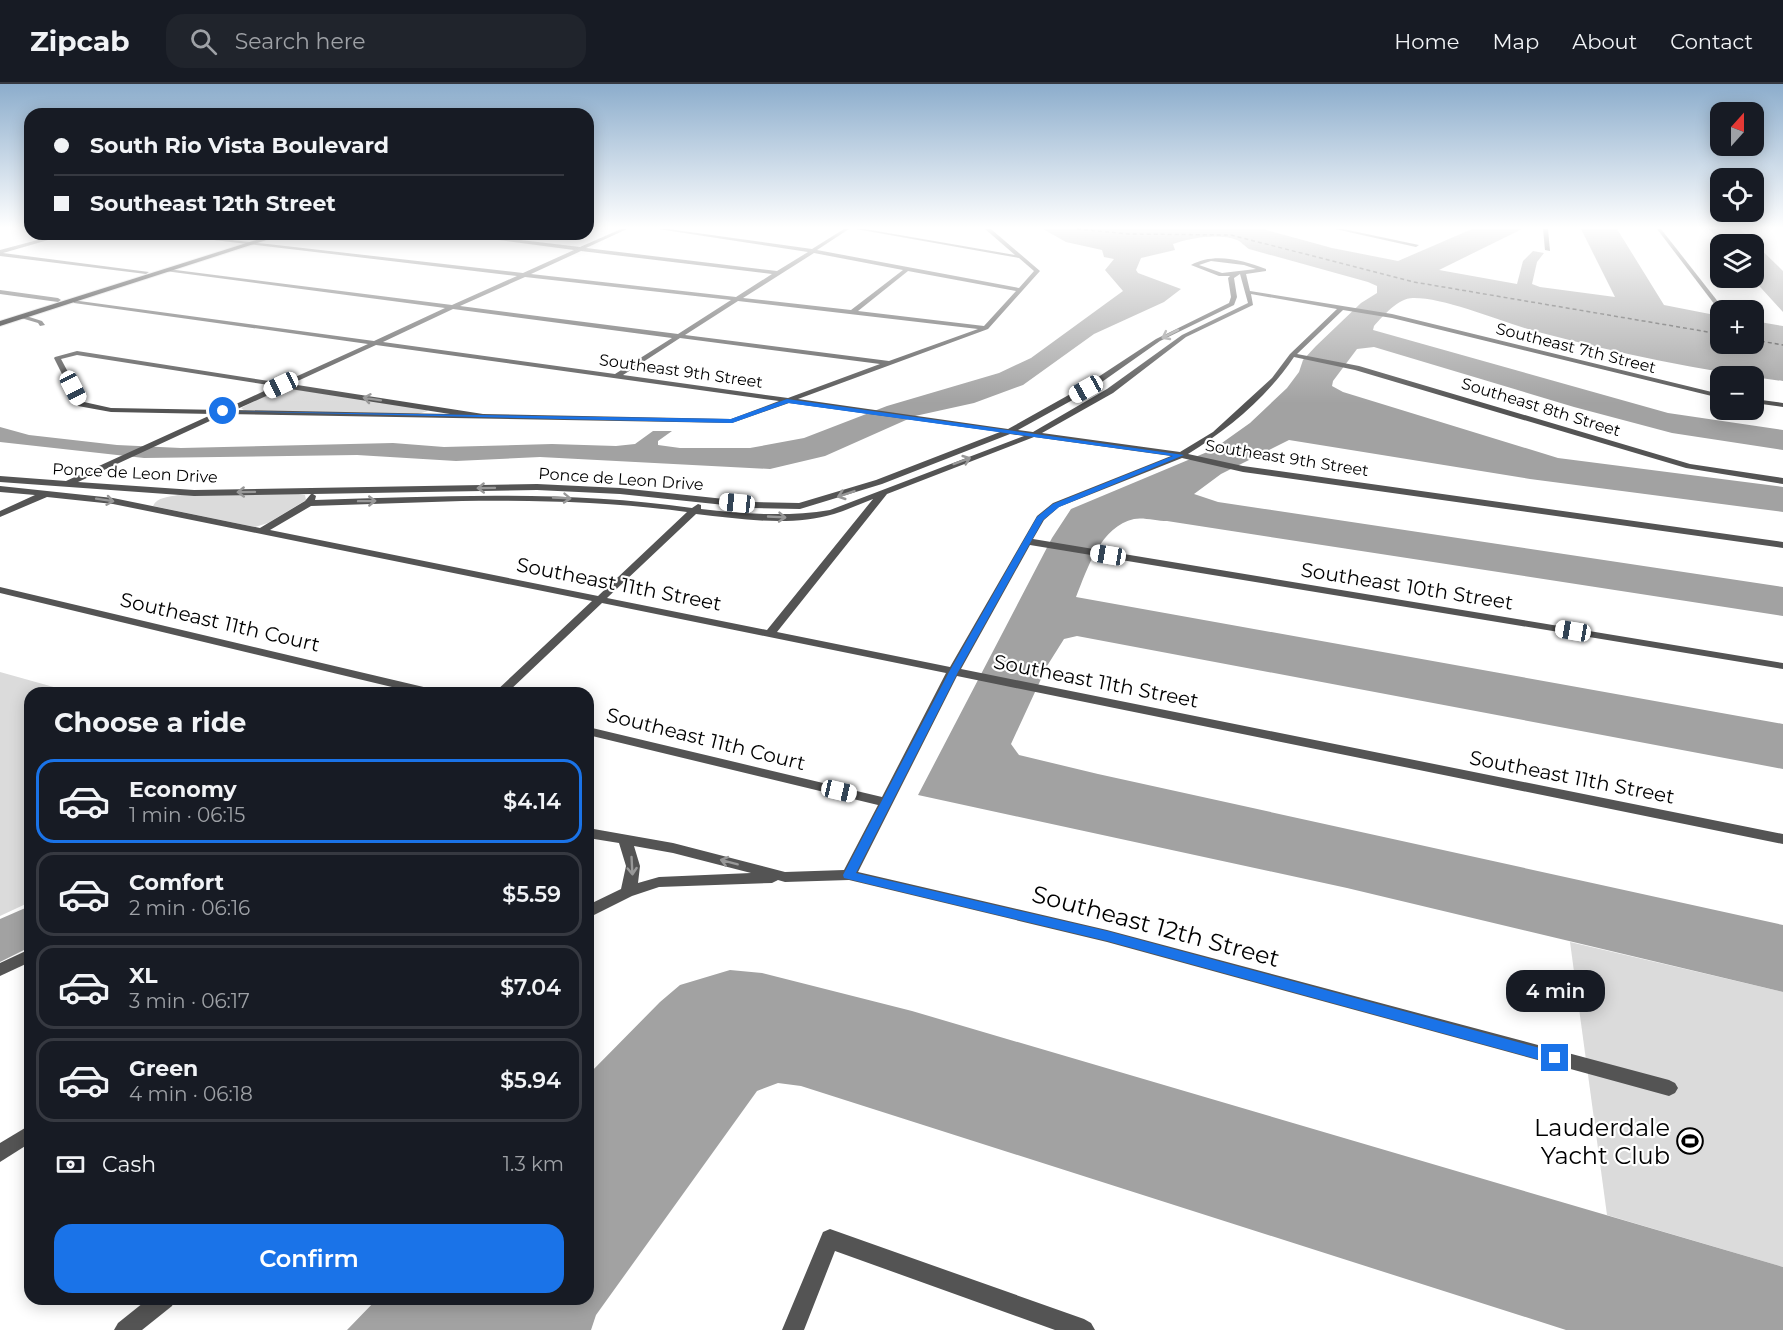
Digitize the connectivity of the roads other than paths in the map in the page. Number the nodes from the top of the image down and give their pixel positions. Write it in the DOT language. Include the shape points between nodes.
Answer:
graph roads {
  1 [pos="98,287"];
  2 [pos="117,287"];
  3 [pos="300,287"];
  4 [pos="495,287"];
  5 [pos="631,287"];
  6 [pos="756,287"];
  7 [pos="884,287"];
  8 [pos="1005,287"];
  9 [pos="1023,287"];
  10 [pos="1232,287"];
  11 [pos="1246,287"];
  12 [pos="1704,287"];
  13 [pos="1020,290"];
  14 [pos="0,292"];
  15 [pos="83,292"];
  16 [pos="1248,292"];
  17 [pos="738,299"];
  18 [pos="58,300"];
  19 [pos="1714,300"];
  20 [pos="74,301"];
  21 [pos="454,306"];
  22 [pos="1346,309"];
  23 [pos="45,310"];
  24 [pos="853,312"];
  25 [pos="23,317"];
  26 [pos="0,318"];
  27 [pos="0,324"];
  28 [pos="42,325"];
  29 [pos="986,328"];
  30 [pos="681,335"];
  31 [pos="373,343"];
  32 [pos="1292,355"];
  33 [pos="890,363"];
  34 [pos="615,377"];
  35 [pos="281,385"];
  36 [pos="1710,394"];
  37 [pos="787,401"];
  38 [pos="1764,402"];
  39 [pos="1783,405"];
  40 [pos="432,408"];
  41 [pos="223,411"];
  42 [pos="420,416"];
  43 [pos="492,418"];
  44 [pos="1010,431"];
  45 [pos="1035,434"];
  46 [pos="1181,455"];
  47 [pos="0,479"];
  48 [pos="28,481"];
  49 [pos="1783,481"];
  50 [pos="66,484"];
  51 [pos="882,486"];
  52 [pos="0,489"];
  53 [pos="11,490"];
  54 [pos="333,491"];
  55 [pos="304,492"];
  56 [pos="47,493"];
  57 [pos="172,493"];
  58 [pos="705,500"];
  59 [pos="309,502"];
  60 [pos="327,502"];
  61 [pos="146,508"];
  62 [pos="695,510"];
  63 [pos="0,514"];
  64 [pos="259,532"];
  65 [pos="1026,541"];
  66 [pos="1783,545"];
  67 [pos="0,590"];
  68 [pos="601,600"];
  69 [pos="769,634"];
  70 [pos="1783,666"];
  71 [pos="953,672"];
  72 [pos="407,687"];
  73 [pos="507,687"];
  74 [pos="594,732"];
  75 [pos="885,802"];
  76 [pos="594,834"];
  77 [pos="1783,839"];
  78 [pos="626,841"];
  79 [pos="849,875"];
  80 [pos="785,877"];
  81 [pos="627,892"];
  82 [pos="594,909"];
  83 [pos="24,958"];
  84 [pos="0,970"];
  85 [pos="1669,1088"];
  86 [pos="24,1137"];
  87 [pos="0,1154"];
  88 [pos="157,1305"];
  89 [pos="125,1330"];
  90 [pos="793,1330"];
  91 [pos="1084,1330"];
  1 -- 15 [label="main road"];
  2 -- 20 [label="main road"];
  3 -- 21 [label="street"];
  4 -- 21 [label="street"];
  5 -- 17 [label="street"];
  6 -- 17 [label="street"];
  7 -- 24 [label="street"];
  8 -- 13 [label="street"];
  9 -- 13 [label="street"];
  10 -- 44 [label="street, Ponce de Leon Drive, one-way" via="1232,304 1158,340 1086,389"];
  11 -- 16 [label="street"];
  12 -- 19 [label="street"];
  13 -- 29 [label="street"];
  14 -- 18 [label="street"];
  15 -- 18 [label="main road"];
  15 -- 20 [label="main road"];
  16 -- 22 [label="street, Southeast 7th Street"];
  16 -- 45 [label="street, Ponce de Leon Drive" via="1251,304 1184,336 1110,391"];
  17 -- 24 [label="street"];
  17 -- 30 [label="street"];
  18 -- 23 [label="main road"];
  18 -- 26 [label="main road"];
  20 -- 23 [label="main road"];
  20 -- 31 [label="street, Southeast 9th Street"];
  21 -- 30 [label="street"];
  21 -- 31 [label="street"];
  22 -- 32 [label="street"];
  22 -- 36 [label="street, Southeast 7th Street" via="1392,316"];
  23 -- 25 [label="main road"];
  24 -- 29 [label="street"];
  25 -- 27 [label="main road"];
  25 -- 28 [label="street"];
  29 -- 33 [label="street"];
  30 -- 33 [label="street"];
  30 -- 34 [label="street"];
  31 -- 34 [label="street, Southeast 9th Street"];
  31 -- 35 [label="street"];
  32 -- 46 [label="street" via="1275,380 1216,434"];
  32 -- 49 [label="street, Southeast 8th Street" via="1346,365 1689,466"];
  33 -- 37 [label="street"];
  34 -- 37 [label="street, Southeast 9th Street"];
  40 -- 35 [label="street, one-way"];
  35 -- 41 [label="street"];
  35 -- 41 [label="street" via="70,354 57,358 81,404 90,408"];
  37 -- 43 [label="street" via="732,421"];
  37 -- 44 [label="street, Southeast 9th Street"];
  38 -- 39 [label="street"];
  40 -- 42 [label="street"];
  40 -- 43 [label="street"];
  41 -- 42 [label="street"];
  41 -- 50 [label="street"];
  42 -- 43 [label="street"];
  44 -- 45 [label="street, Southeast 9th Street"];
  44 -- 51 [label="street, Ponce de Leon Drive"];
  45 -- 46 [label="street, Southeast 9th Street"];
  51 -- 45 [label="street, Ponce de Leon Drive, one-way"];
  46 -- 65 [label="street" via="1056,506 1040,518"];
  46 -- 66 [label="street, Southeast 9th Street" via="1243,469"];
  47 -- 48 [label="street, Ponce de Leon Drive"];
  48 -- 50 [label="street, Ponce de Leon Drive"];
  48 -- 53 [label="street"];
  50 -- 56 [label="street"];
  50 -- 57 [label="street, Ponce de Leon Drive"];
  51 -- 58 [label="street, Ponce de Leon Drive, one-way" via="800,506"];
  62 -- 51 [label="street, Ponce de Leon Drive, one-way" via="765,517 813,516 832,512"];
  51 -- 69 [label="street"];
  52 -- 53 [label="street, Ponce de Leon Drive"];
  53 -- 56 [label="street, Ponce de Leon Drive"];
  54 -- 55 [label="street, Ponce de Leon Drive"];
  58 -- 54 [label="street, Ponce de Leon Drive, one-way" via="537,487"];
  54 -- 60 [label="street" via="326,496"];
  55 -- 57 [label="street, Ponce de Leon Drive, one-way"];
  55 -- 59 [label="street" via="312,496"];
  56 -- 61 [label="street, Southeast 11th Street, one-way"];
  56 -- 63 [label="street"];
  57 -- 61 [label="street"];
  58 -- 62 [label="street"];
  59 -- 60 [label="street, Ponce de Leon Drive"];
  59 -- 64 [label="street"];
  60 -- 62 [label="street, Ponce de Leon Drive, one-way" via="541,497"];
  61 -- 64 [label="street, Southeast 11th Street"];
  62 -- 68 [label="street"];
  64 -- 68 [label="street, Southeast 11th Street"];
  65 -- 70 [label="street, Southeast 10th Street"];
  65 -- 71 [label="street"];
  67 -- 72 [label="street, Southeast 11th Court"];
  68 -- 69 [label="street, Southeast 11th Street"];
  68 -- 73 [label="street"];
  69 -- 71 [label="street, Southeast 11th Street"];
  71 -- 75 [label="street"];
  71 -- 77 [label="street, Southeast 11th Street"];
  74 -- 75 [label="street, Southeast 11th Court"];
  75 -- 79 [label="street"];
  76 -- 78 [label="street, Southeast 12th Street"];
  80 -- 78 [label="street, Southeast 12th Street, one-way" via="673,848"];
  78 -- 81 [label="street, one-way" via="634,861"];
  79 -- 80 [label="street, Southeast 12th Street"];
  79 -- 85 [label="street, Southeast 12th Street" via="1107,936"];
  80 -- 81 [label="street" via="659,882"];
  81 -- 82 [label="street"];
  83 -- 84 [label="street"];
  86 -- 87 [label="street"];
  88 -- 89 [label="street"];
  90 -- 91 [label="street" via="830,1239"];
}
